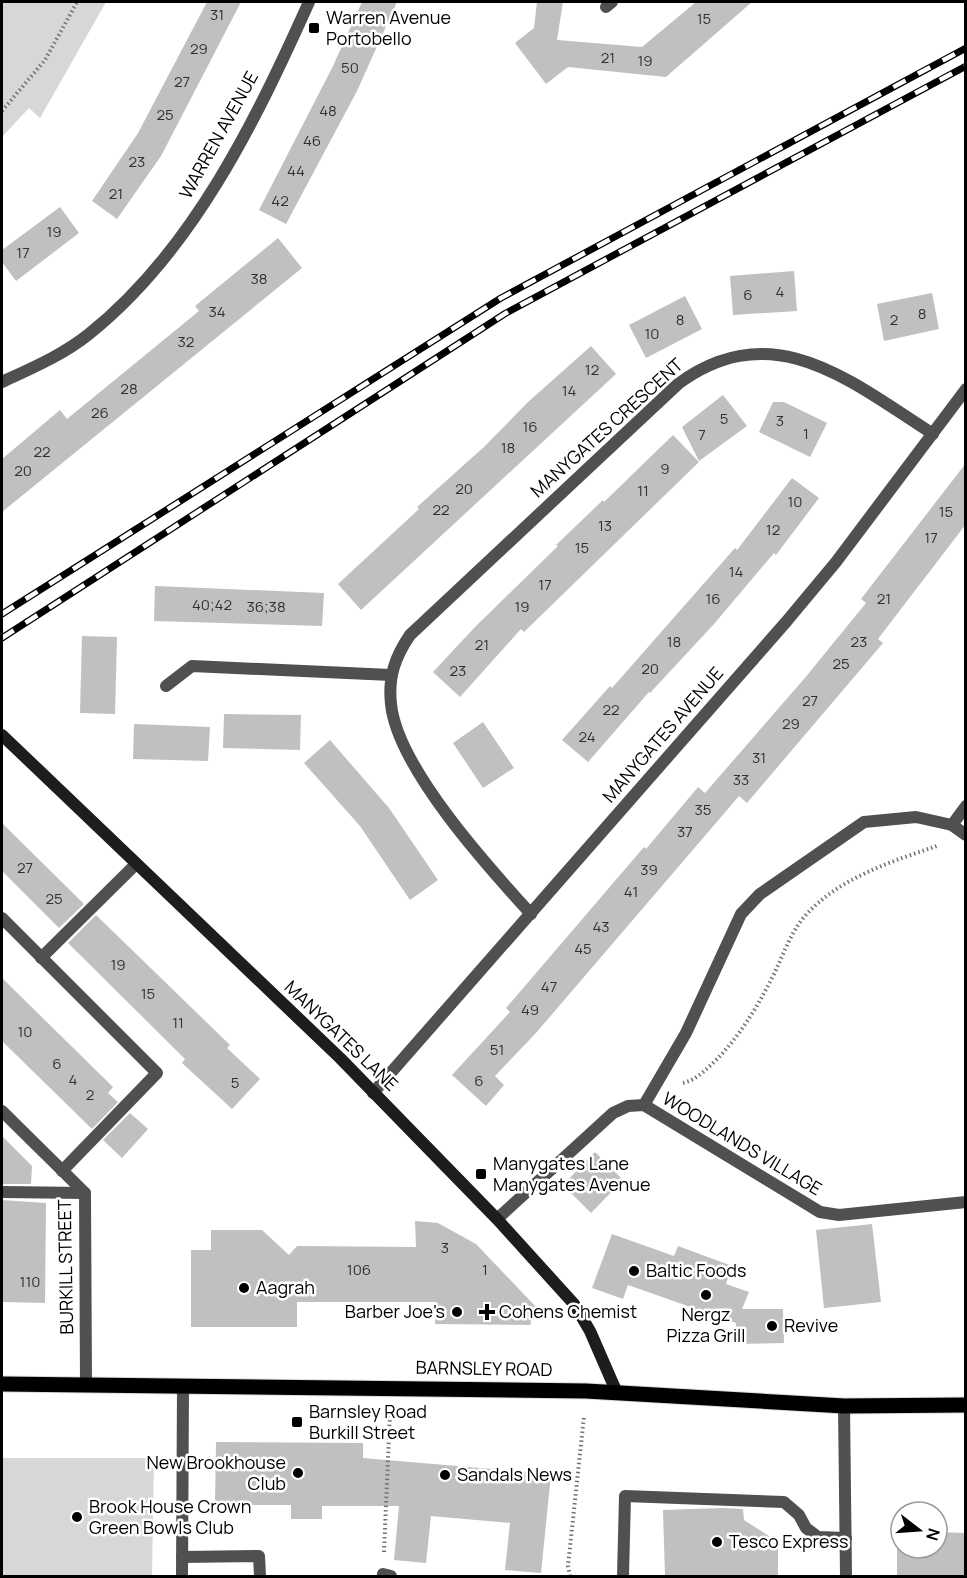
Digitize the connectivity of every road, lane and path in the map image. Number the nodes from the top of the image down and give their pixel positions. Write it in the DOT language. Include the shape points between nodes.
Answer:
graph roads {
  1 [pos="77,2"];
  2 [pos="309,2"];
  3 [pos="2,111"];
  4 [pos="2,382"];
  5 [pos="966,388"];
  6 [pos="933,434"];
  7 [pos="391,675"];
  8 [pos="166,686"];
  9 [pos="2,735"];
  10 [pos="966,806"];
  11 [pos="952,825"];
  12 [pos="966,835"];
  13 [pos="944,844"];
  14 [pos="136,864"];
  15 [pos="531,914"];
  16 [pos="2,918"];
  17 [pos="41,958"];
  18 [pos="653,1089"];
  19 [pos="373,1092"];
  20 [pos="644,1105"];
  21 [pos="2,1110"];
  22 [pos="62,1171"];
  23 [pos="2,1192"];
  24 [pos="85,1193"];
  25 [pos="966,1202"];
  26 [pos="497,1219"];
  27 [pos="2,1383"];
  28 [pos="86,1384"];
  29 [pos="183,1386"];
  30 [pos="391,1387"];
  31 [pos="586,1391"];
  32 [pos="617,1393"];
  33 [pos="966,1405"];
  34 [pos="844,1406"];
  35 [pos="846,1538"];
  36 [pos="182,1557"];
  37 [pos="387,1575"];
  38 [pos="182,1576"];
  39 [pos="260,1576"];
  40 [pos="570,1576"];
  41 [pos="623,1576"];
  42 [pos="846,1576"];
  1 -- 3 [label="path" via="45,60"];
  2 -- 4 [label="street, WARREN AVENUE" via="222,174 174,247 89,334 46,362"];
  5 -- 6 [label="street, MANYGATES AVENUE"];
  6 -- 7 [label="street, MANYGATES CRESCENT" via="859,387 821,367 785,356 755,352 730,356 699,369 650,409 410,635 396,655"];
  6 -- 15 [label="street, MANYGATES AVENUE" via="801,605"];
  7 -- 8 [label="street" via="192,666"];
  7 -- 15 [label="street, MANYGATES CRESCENT" via="391,706 417,767 472,850"];
  9 -- 14 [label="street, MANYGATES LANE"];
  10 -- 11 [label="street"];
  11 -- 12 [label="street, WOODLANDS VILLAGE"];
  11 -- 18 [label="street, WOODLANDS VILLAGE" via="916,817 864,822 760,894 741,914 686,1033"];
  13 -- 18 [label="path" via="892,861 830,894 805,916 752,1015 717,1060 688,1082"];
  14 -- 17 [label="street"];
  14 -- 19 [label="street, MANYGATES LANE"];
  15 -- 19 [label="street, MANYGATES AVENUE"];
  16 -- 17 [label="street"];
  17 -- 22 [label="street" via="157,1072"];
  18 -- 20 [label="street, WOODLANDS VILLAGE"];
  19 -- 26 [label="street, MANYGATES LANE"];
  20 -- 25 [label="street, WOODLANDS VILLAGE" via="820,1212 839,1215"];
  20 -- 26 [label="street, WOODLANDS VILLAGE" via="628,1106 613,1113"];
  21 -- 22 [label="street, BURKILL STREET"];
  22 -- 24 [label="street, BURKILL STREET"];
  23 -- 24 [label="street"];
  24 -- 28 [label="street, BURKILL STREET"];
  26 -- 32 [label="street, MANYGATES LANE" via="574,1304"];
  27 -- 28 [label="main road, BARNSLEY ROAD"];
  28 -- 29 [label="main road, BARNSLEY ROAD"];
  29 -- 30 [label="main road, BARNSLEY ROAD"];
  29 -- 36 [label="street"];
  30 -- 31 [label="main road, BARNSLEY ROAD"];
  30 -- 37 [label="path"];
  31 -- 32 [label="main road, BARNSLEY ROAD"];
  31 -- 40 [label="path"];
  32 -- 34 [label="main road, BARNSLEY ROAD"];
  33 -- 34 [label="main road, BARNSLEY ROAD"];
  34 -- 35 [label="street"];
  35 -- 41 [label="street" via="818,1537 784,1502 625,1496"];
  35 -- 42 [label="street"];
  36 -- 38 [label="street"];
  36 -- 39 [label="street" via="260,1556"];
}
